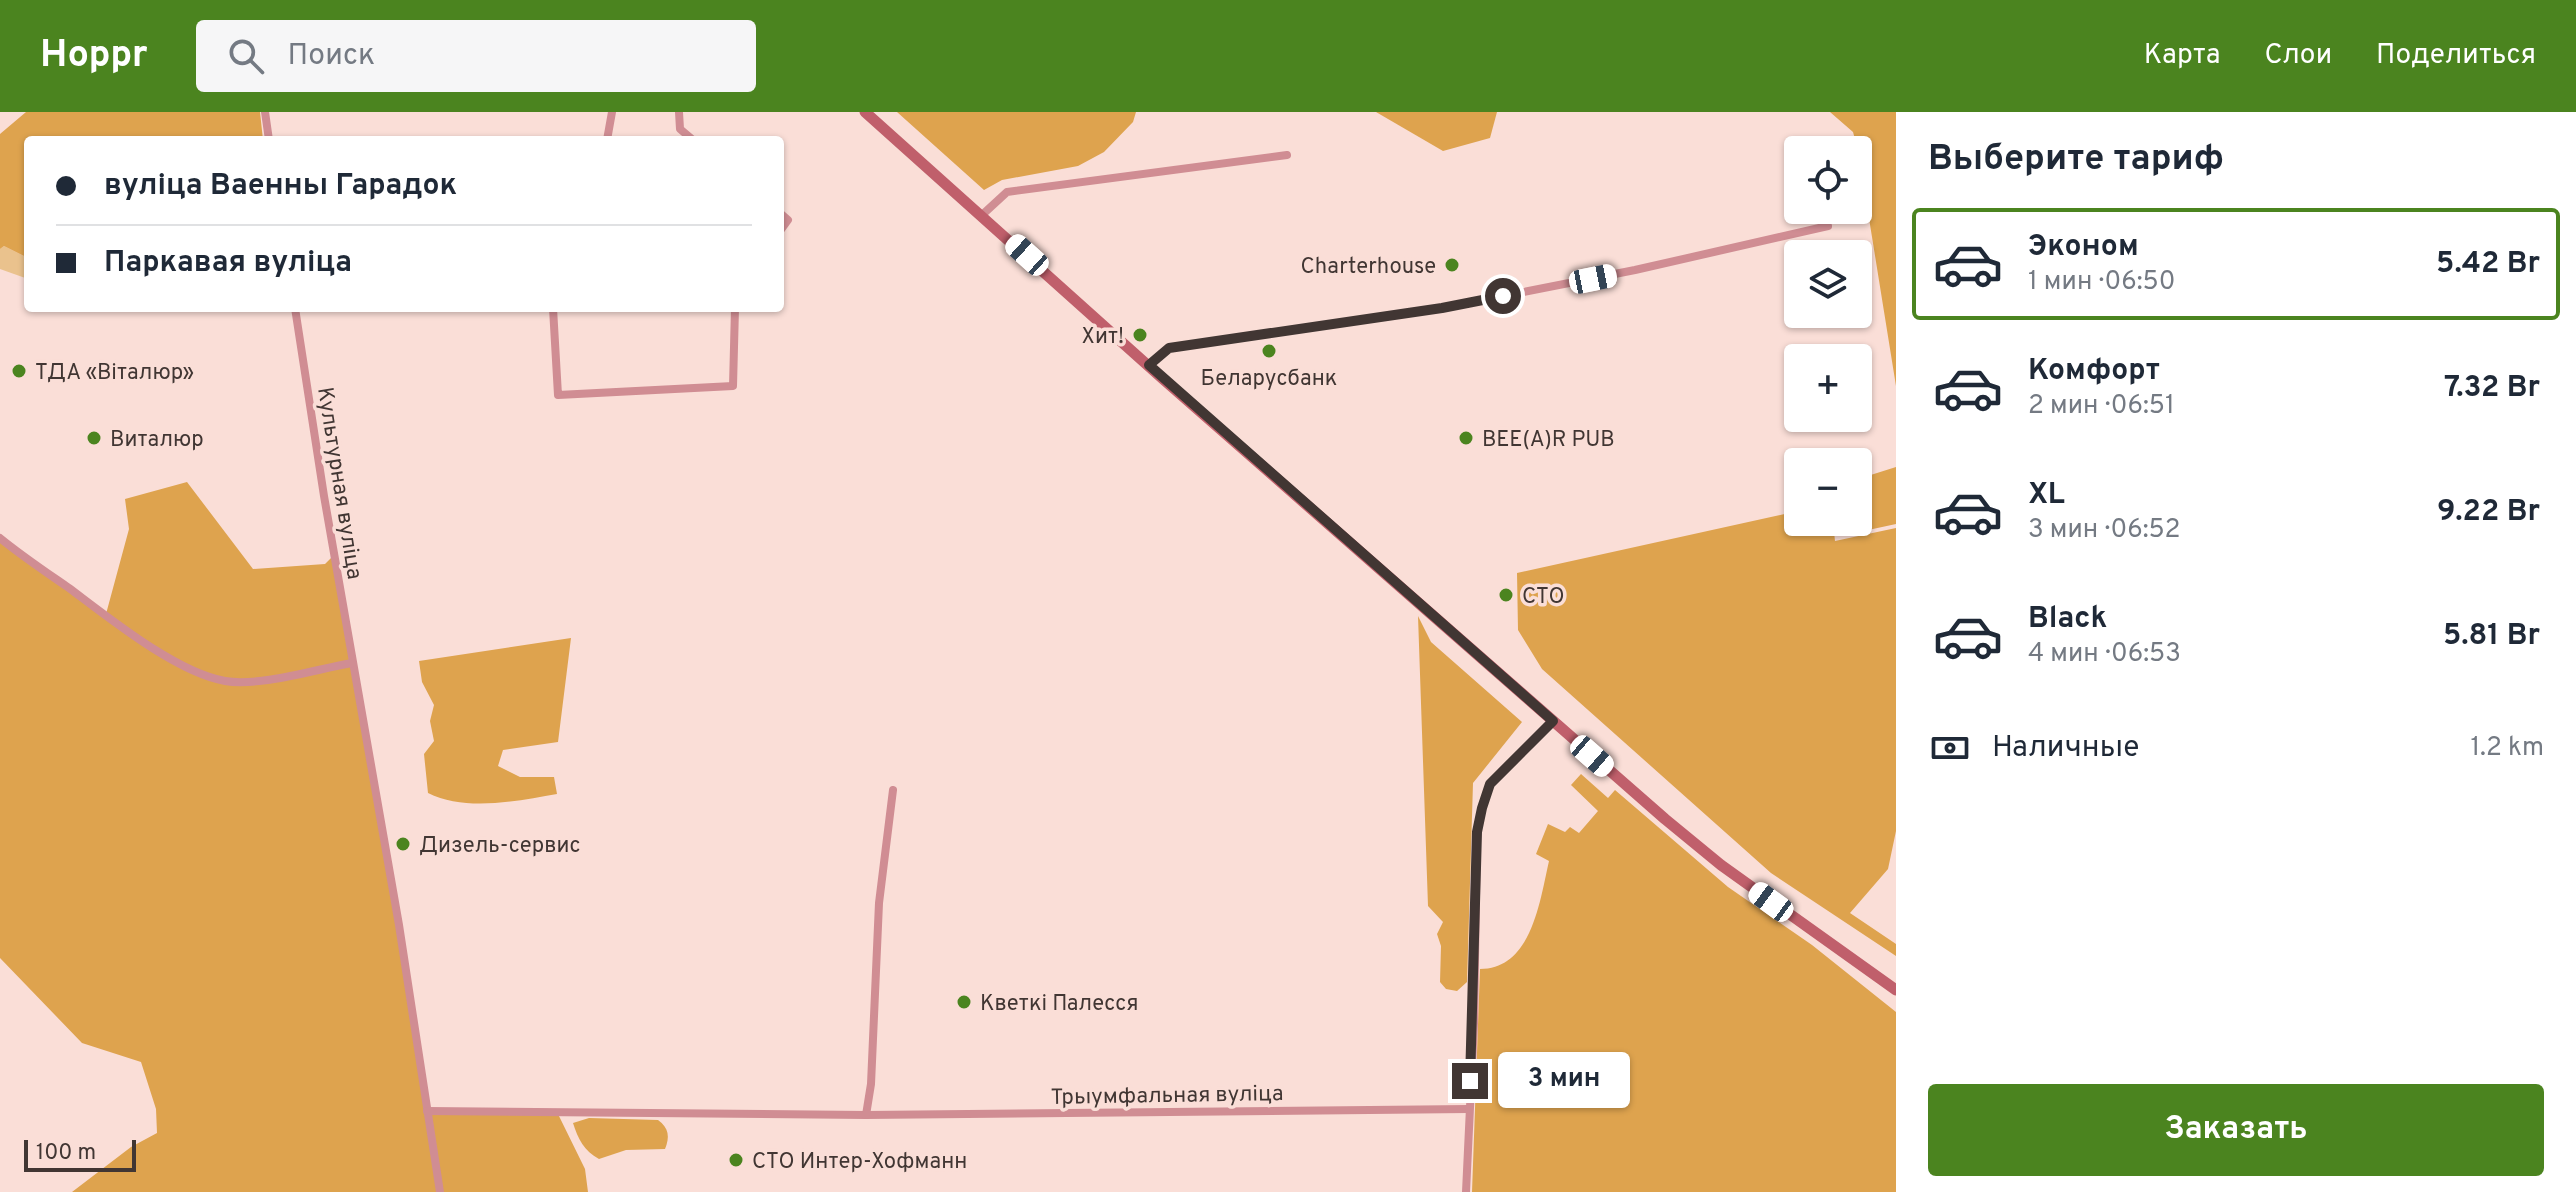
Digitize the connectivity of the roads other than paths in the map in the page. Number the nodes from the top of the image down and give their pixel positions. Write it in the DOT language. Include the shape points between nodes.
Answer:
graph roads {
  1 [pos="265,112"];
  2 [pos="612,112"];
  3 [pos="679,112"];
  4 [pos="865,112"];
  5 [pos="268,136"];
  6 [pos="608,136"];
  7 [pos="688,136"];
  8 [pos="1287,155"];
  9 [pos="982,215"];
  10 [pos="1828,226"];
  11 [pos="296,312"];
  12 [pos="553,312"];
  13 [pos="735,312"];
  14 [pos="1149,365"];
  15 [pos="0,538"];
  16 [pos="352,663"];
  17 [pos="1553,721"];
  18 [pos="893,790"];
  19 [pos="1896,990"];
  20 [pos="1469,1109"];
  21 [pos="427,1111"];
  22 [pos="866,1115"];
  23 [pos="440,1192"];
  24 [pos="1466,1192"];
  1 -- 5 [label="street"];
  2 -- 6 [label="street"];
  3 -- 7 [label="street" via="680,129"];
  4 -- 9 [label="main road"];
  8 -- 9 [label="street" via="1007,192"];
  9 -- 14 [label="main road"];
  10 -- 14 [label="street" via="1442,308 1169,348"];
  11 -- 16 [label="street, Культурная вуліца"];
  12 -- 13 [label="street" via="558,395 733,386"];
  14 -- 17 [label="main road"];
  15 -- 16 [label="street" via="106,615 208,676 251,682"];
  16 -- 21 [label="street, Культурная вуліца"];
  17 -- 19 [label="main road" via="1721,865"];
  17 -- 20 [label="street" via="1494,779 1482,808"];
  18 -- 22 [label="street" via="879,903"];
  20 -- 22 [label="street, Трыумфальная вуліца"];
  20 -- 24 [label="street"];
  21 -- 22 [label="street, Трыумфальная вуліца"];
  21 -- 23 [label="street, Культурная вуліца"];
}
